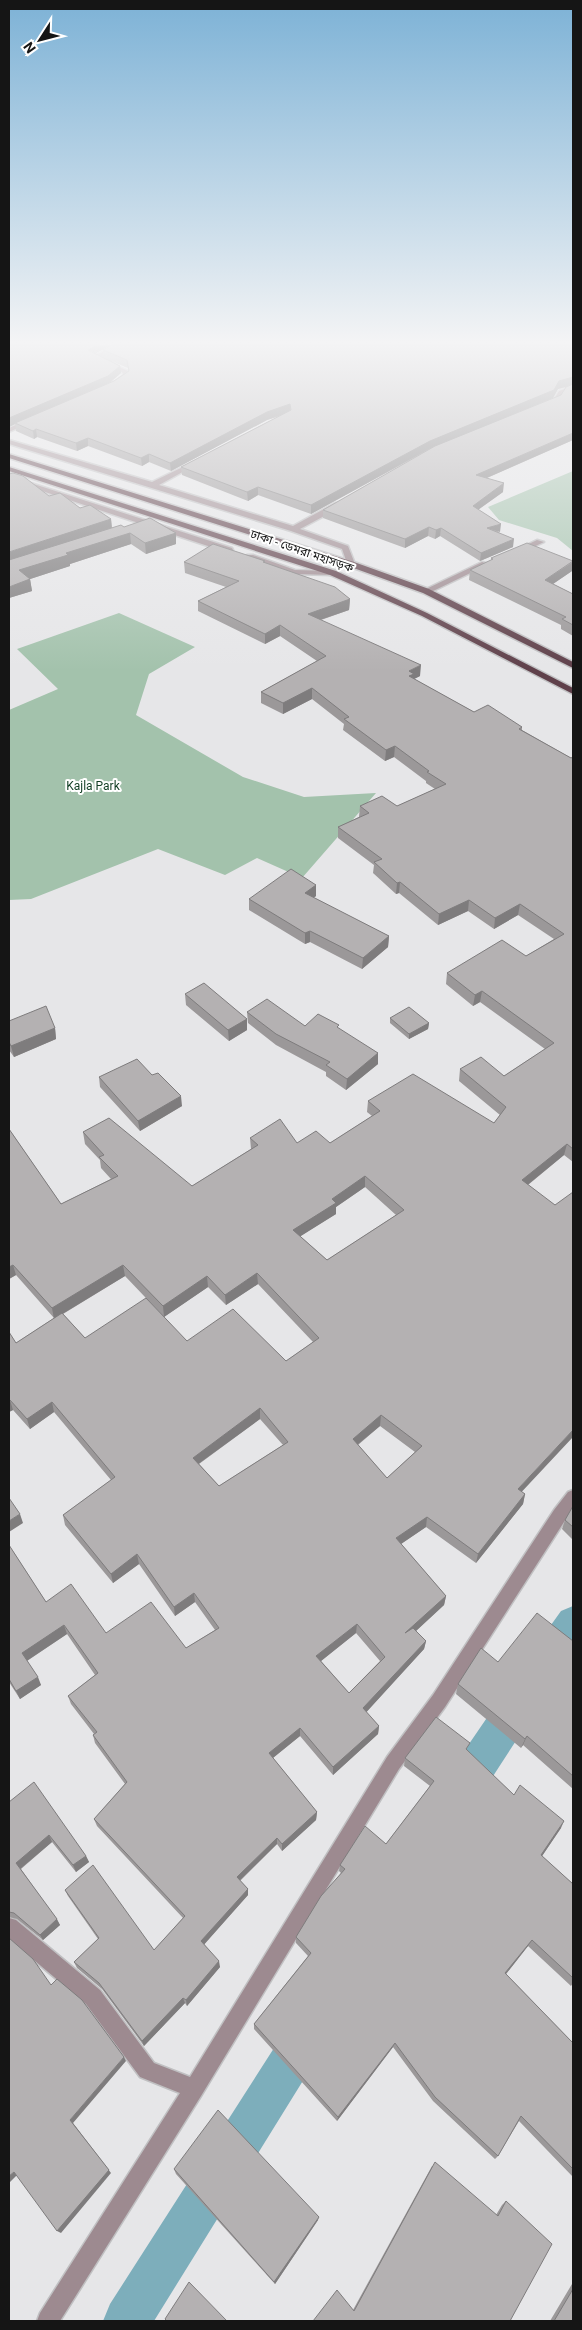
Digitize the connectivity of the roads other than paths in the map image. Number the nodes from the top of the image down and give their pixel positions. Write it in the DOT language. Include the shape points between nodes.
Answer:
graph roads {
  1 [pos="48,454"];
  2 [pos="9,456"];
  3 [pos="201,460"];
  4 [pos="9,469"];
  5 [pos="9,478"];
  6 [pos="153,485"];
  7 [pos="346,500"];
  8 [pos="147,523"];
  9 [pos="131,528"];
  10 [pos="294,529"];
  11 [pos="540,542"];
  12 [pos="506,555"];
  13 [pos="490,562"];
  14 [pos="351,564"];
  15 [pos="333,573"];
  16 [pos="426,591"];
  17 [pos="573,665"];
  18 [pos="573,691"];
  19 [pos="573,1498"];
  20 [pos="9,1927"];
  21 [pos="194,2089"];
  22 [pos="48,2321"];
  1 -- 6 [label="street"];
  2 -- 14 [label="main road, ঢাকা - ডেমরা মহাসড়ক"];
  3 -- 6 [label="street"];
  4 -- 15 [label="main road, ঢাকা - ডেমরা মহাসড়ক"];
  5 -- 8 [label="street"];
  6 -- 10 [label="street"];
  7 -- 10 [label="street"];
  8 -- 9 [label="street"];
  8 -- 15 [label="street" via="294,572"];
  10 -- 14 [label="street" via="345,548"];
  11 -- 12 [label="street"];
  13 -- 16 [label="street"];
  14 -- 16 [label="main road, ঢাকা - ডেমরা মহাসড়ক"];
  15 -- 18 [label="main road, ঢাকা - ডেমরা মহাসড়ক" via="465,634"];
  16 -- 17 [label="main road, ঢাকা - ডেমরা মহাসড়ক"];
  19 -- 21 [label="street" via="439,1701 393,1763"];
  20 -- 21 [label="street" via="92,1997 147,2070"];
  21 -- 22 [label="street"];
}
